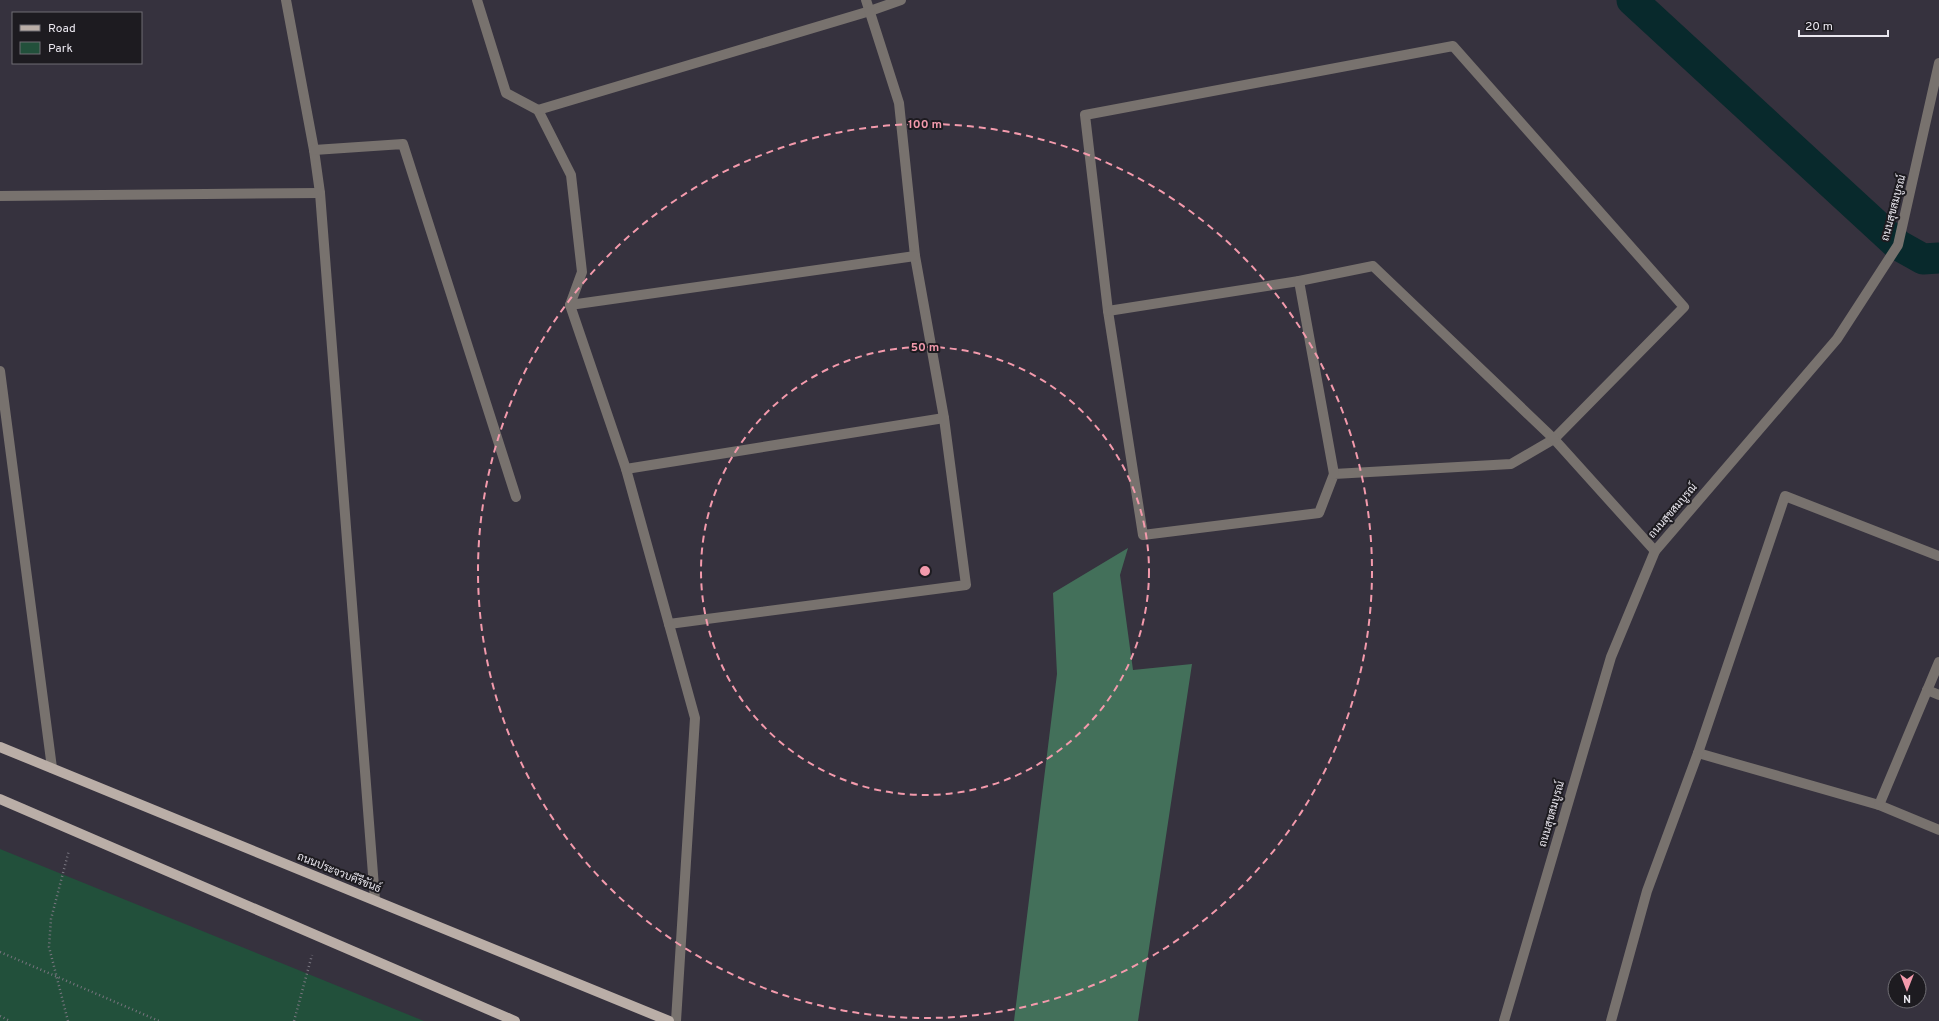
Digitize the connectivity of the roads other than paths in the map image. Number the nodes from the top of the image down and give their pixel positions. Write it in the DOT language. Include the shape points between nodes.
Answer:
graph roads {
  1 [pos="286,0"];
  2 [pos="477,0"];
  3 [pos="866,0"];
  4 [pos="901,0"];
  5 [pos="870,12"];
  6 [pos="1939,63"];
  7 [pos="538,110"];
  8 [pos="314,150"];
  9 [pos="320,193"];
  10 [pos="0,196"];
  11 [pos="915,256"];
  12 [pos="1299,281"];
  13 [pos="570,305"];
  14 [pos="1108,311"];
  15 [pos="0,371"];
  16 [pos="944,418"];
  17 [pos="1554,439"];
  18 [pos="626,469"];
  19 [pos="1334,474"];
  20 [pos="516,497"];
  21 [pos="1655,551"];
  22 [pos="1939,556"];
  23 [pos="669,624"];
  24 [pos="1939,662"];
  25 [pos="1927,690"];
  26 [pos="1939,695"];
  27 [pos="0,747"];
  28 [pos="1698,753"];
  29 [pos="52,768"];
  30 [pos="0,800"];
  31 [pos="1879,806"];
  32 [pos="1939,830"];
  33 [pos="375,900"];
  34 [pos="515,1021"];
  35 [pos="669,1021"];
  36 [pos="676,1021"];
  37 [pos="1504,1021"];
  38 [pos="1611,1021"];
  1 -- 8 [label="street"];
  2 -- 7 [label="street" via="506,93"];
  3 -- 5 [label="street"];
  4 -- 5 [label="street"];
  5 -- 7 [label="street"];
  5 -- 11 [label="street" via="899,104"];
  6 -- 21 [label="street, ถนนสุขสมบูรณ์" via="1898,246 1837,339"];
  7 -- 13 [label="street" via="571,175 582,272"];
  8 -- 9 [label="street"];
  8 -- 20 [label="street" via="403,144"];
  9 -- 10 [label="street"];
  9 -- 33 [label="street"];
  11 -- 13 [label="street"];
  11 -- 16 [label="street"];
  12 -- 14 [label="street"];
  12 -- 17 [label="street" via="1373,266"];
  12 -- 19 [label="street"];
  13 -- 18 [label="street"];
  14 -- 17 [label="street" via="1085,115 1453,46 1684,307"];
  14 -- 19 [label="street" via="1143,535 1319,513"];
  15 -- 29 [label="street"];
  16 -- 18 [label="street"];
  16 -- 23 [label="street" via="966,585"];
  17 -- 19 [label="street" via="1511,464"];
  17 -- 21 [label="street"];
  18 -- 23 [label="street"];
  21 -- 37 [label="street, ถนนสุขสมบูรณ์" via="1611,657"];
  22 -- 28 [label="street" via="1785,496"];
  23 -- 36 [label="street" via="695,718"];
  24 -- 25 [label="street"];
  25 -- 26 [label="street"];
  25 -- 31 [label="street"];
  27 -- 29 [label="main road, ถนนประจวบคีรีขันธ์"];
  28 -- 31 [label="street"];
  28 -- 38 [label="street" via="1647,891"];
  29 -- 33 [label="main road, ถนนประจวบคีรีขันธ์"];
  30 -- 34 [label="main road"];
  31 -- 32 [label="street"];
  33 -- 35 [label="main road, ถนนประจวบคีรีขันธ์"];
}
